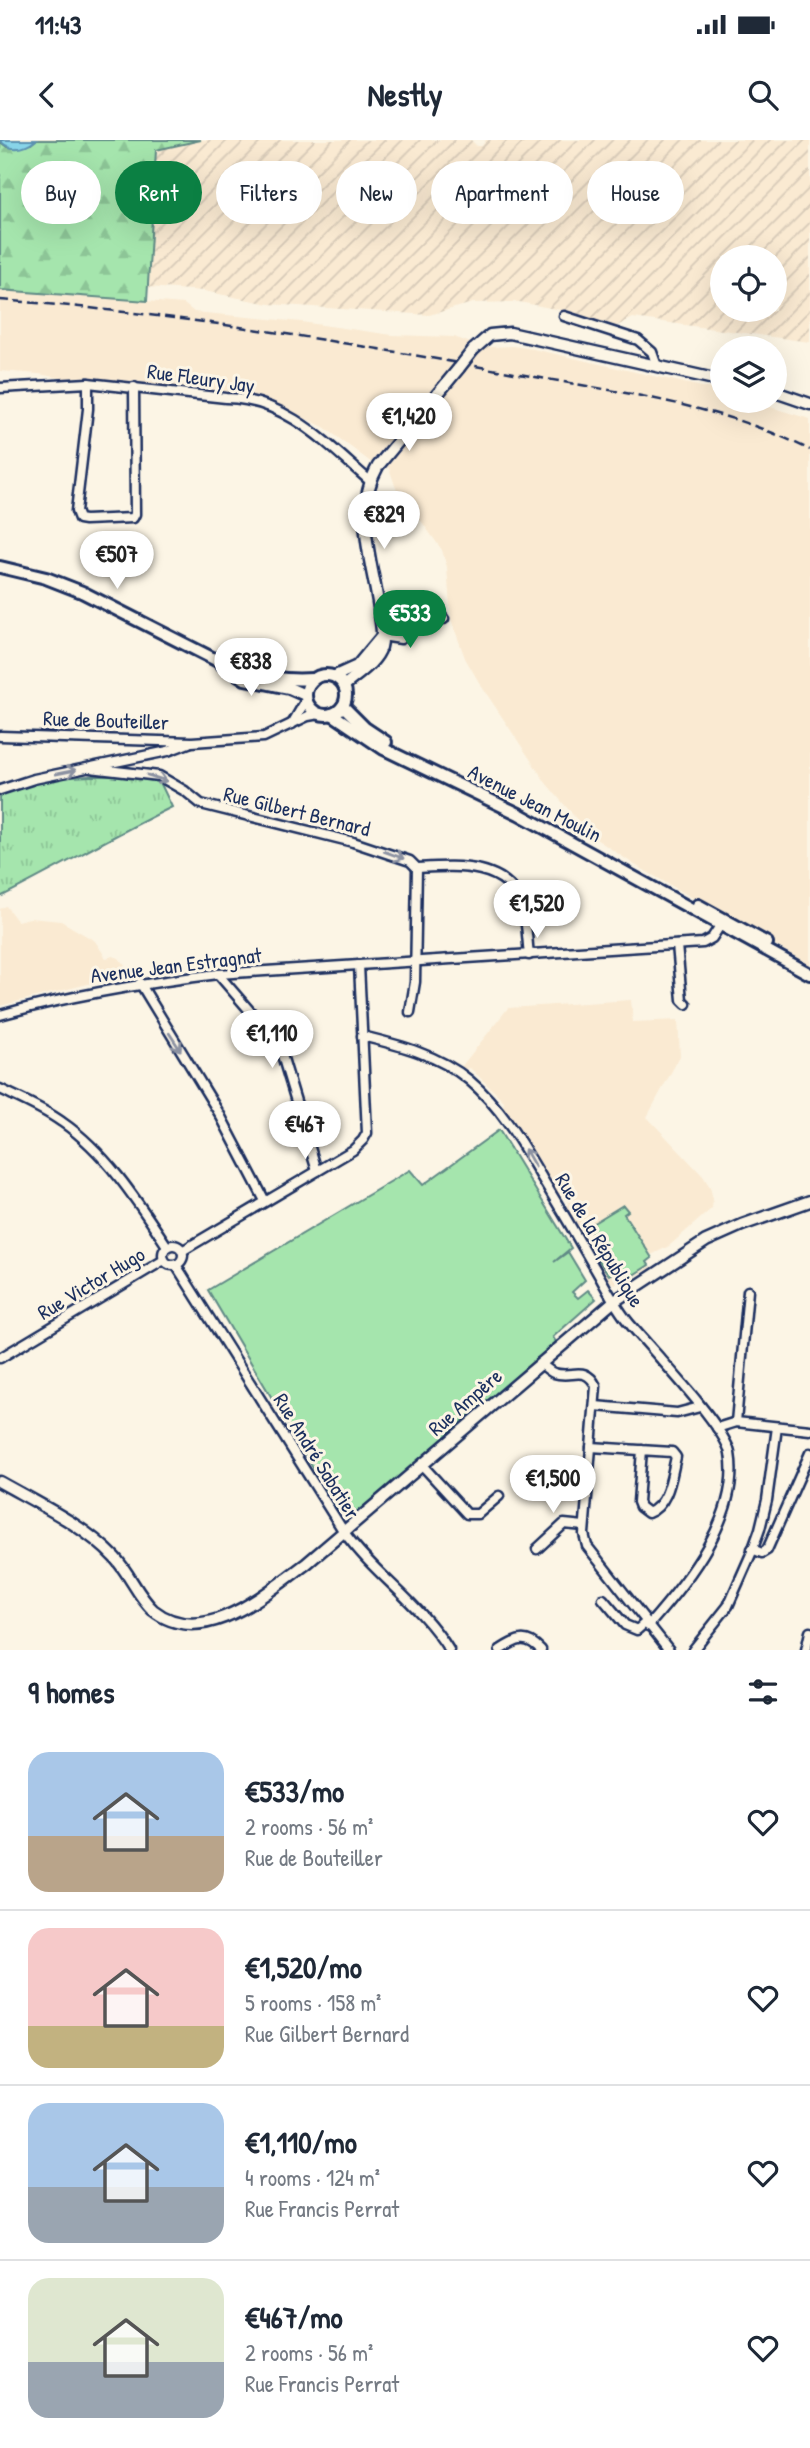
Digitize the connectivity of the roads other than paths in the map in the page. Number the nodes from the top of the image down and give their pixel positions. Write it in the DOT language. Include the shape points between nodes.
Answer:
graph roads {
  1 [pos="564,316"];
  2 [pos="657,366"];
  3 [pos="710,378"];
  4 [pos="88,383"];
  5 [pos="134,387"];
  6 [pos="0,388"];
  7 [pos="787,397"];
  8 [pos="810,404"];
  9 [pos="371,482"];
  10 [pos="0,567"];
  11 [pos="444,619"];
  12 [pos="382,636"];
  13 [pos="216,660"];
  14 [pos="335,676"];
  15 [pos="313,679"];
  16 [pos="344,686"];
  17 [pos="306,697"];
  18 [pos="343,706"];
  19 [pos="319,714"];
  20 [pos="332,714"];
  21 [pos="292,724"];
  22 [pos="0,736"];
  23 [pos="192,741"];
  24 [pos="90,768"];
  25 [pos="0,790"];
  26 [pos="417,868"];
  27 [pos="723,923"];
  28 [pos="677,945"];
  29 [pos="529,954"];
  30 [pos="416,962"];
  31 [pos="359,964"];
  32 [pos="810,966"];
  33 [pos="218,974"];
  34 [pos="810,974"];
  35 [pos="140,983"];
  36 [pos="686,1004"];
  37 [pos="410,1012"];
  38 [pos="0,1016"];
  39 [pos="362,1036"];
  40 [pos="0,1089"];
  41 [pos="317,1171"];
  42 [pos="265,1201"];
  43 [pos="810,1201"];
  44 [pos="167,1246"];
  45 [pos="182,1251"];
  46 [pos="164,1260"];
  47 [pos="176,1265"];
  48 [pos="748,1291"];
  49 [pos="613,1302"];
  50 [pos="0,1357"];
  51 [pos="540,1363"];
  52 [pos="595,1406"];
  53 [pos="700,1407"];
  54 [pos="736,1422"];
  55 [pos="777,1427"];
  56 [pos="717,1428"];
  57 [pos="810,1430"];
  58 [pos="592,1447"];
  59 [pos="642,1450"];
  60 [pos="810,1453"];
  61 [pos="422,1465"];
  62 [pos="0,1482"];
  63 [pos="499,1496"];
  64 [pos="584,1526"];
  65 [pos="344,1532"];
  66 [pos="537,1549"];
  67 [pos="752,1549"];
  68 [pos="603,1599"];
  69 [pos="647,1624"];
  70 [pos="810,1632"];
  71 [pos="449,1650"];
  72 [pos="500,1650"];
  73 [pos="541,1650"];
  74 [pos="669,1650"];
  75 [pos="693,1650"];
  76 [pos="806,1650"];
  1 -- 2 [label="street" via="638,340 652,352"];
  2 -- 3 [label="street"];
  2 -- 9 [label="street, bridge" via="502,332 485,338 383,460"];
  4 -- 5 [label="street, Rue Fleury Jay"];
  4 -- 5 [label="street" via="76,511 79,519 85,520 133,518 135,514"];
  4 -- 6 [label="street, Rue Fleury Jay"];
  5 -- 9 [label="street, Rue Fleury Jay" via="246,398 271,407 319,435"];
  7 -- 8 [label="street"];
  9 -- 12 [label="street" via="365,524"];
  10 -- 13 [label="main road" via="82,592"];
  11 -- 12 [label="street" via="439,614 430,616 401,639"];
  12 -- 14 [label="street" via="357,666"];
  12 -- 16 [label="street" via="376,656"];
  13 -- 15 [label="main road" via="282,681"];
  13 -- 17 [label="main road" via="244,679 289,688"];
  14 -- 15 [label="main road" via="323,674"];
  14 -- 16 [label="main road"];
  15 -- 17 [label="main road"];
  16 -- 18 [label="main road"];
  17 -- 19 [label="main road"];
  17 -- 21 [label="street"];
  18 -- 20 [label="main road"];
  18 -- 27 [label="main road, Avenue Jean Moulin" via="388,743 598,849"];
  19 -- 20 [label="main road"];
  19 -- 21 [label="street, Rue de Bouteiller"];
  20 -- 27 [label="main road, Avenue Jean Moulin" via="384,749 519,814"];
  21 -- 23 [label="street, Rue de Bouteiller" via="264,737"];
  22 -- 23 [label="street, Rue de Bouteiller"];
  23 -- 24 [label="street" via="168,751"];
  25 -- 24 [label="street, one-way"];
  24 -- 26 [label="street, Rue Gilbert Bernard, one-way" via="159,776 201,804 353,842 410,861"];
  26 -- 29 [label="street, Rue Gilbert Bernard" via="490,871 503,880 522,906"];
  26 -- 30 [label="street"];
  27 -- 28 [label="street, Avenue Jean Estragnat" via="703,943"];
  27 -- 32 [label="main road"];
  27 -- 34 [label="main road"];
  28 -- 29 [label="street, Avenue Jean Estragnat"];
  28 -- 36 [label="street"];
  29 -- 30 [label="street, Avenue Jean Estragnat"];
  30 -- 31 [label="street, Avenue Jean Estragnat"];
  30 -- 37 [label="street"];
  31 -- 33 [label="street, Avenue Jean Estragnat"];
  31 -- 39 [label="street"];
  33 -- 35 [label="street, Avenue Jean Estragnat"];
  33 -- 41 [label="street" via="282,1055"];
  35 -- 38 [label="street, Avenue Jean Estragnat"];
  35 -- 42 [label="street, one-way" via="219,1113"];
  39 -- 41 [label="street" via="365,1137 353,1150"];
  49 -- 39 [label="street, Rue de la République, one-way" via="517,1134 486,1095 447,1065"];
  40 -- 44 [label="street" via="39,1107 83,1139"];
  41 -- 42 [label="street"];
  42 -- 45 [label="street"];
  43 -- 49 [label="street, Rue Ampère" via="706,1241"];
  44 -- 45 [label="street" via="174,1244"];
  44 -- 46 [label="street"];
  45 -- 47 [label="street"];
  46 -- 47 [label="street"];
  46 -- 50 [label="street, Rue Victor Hugo"];
  47 -- 65 [label="street, Rue André Sabatier"];
  48 -- 54 [label="street"];
  49 -- 51 [label="street, Rue Ampère"];
  49 -- 53 [label="street, Rue de la République"];
  51 -- 52 [label="street" via="554,1373 592,1377"];
  51 -- 61 [label="street, Rue Ampère"];
  52 -- 53 [label="street" via="677,1413"];
  52 -- 58 [label="street"];
  53 -- 56 [label="street, Rue de la République"];
  54 -- 55 [label="street"];
  54 -- 56 [label="street"];
  55 -- 57 [label="street"];
  55 -- 67 [label="street" via="767,1500"];
  56 -- 69 [label="street, Rue de la République" via="730,1451 731,1482 724,1510 686,1580"];
  58 -- 59 [label="street"];
  58 -- 64 [label="street"];
  59 -- 59 [label="street" via="672,1452 676,1457 666,1495 657,1510 648,1513 638,1502"];
  60 -- 67 [label="street" via="767,1550"];
  61 -- 63 [label="street" via="467,1514 478,1514"];
  61 -- 65 [label="street, Rue Ampère"];
  62 -- 65 [label="street, Rue Ampère" via="93,1539 115,1559 151,1608 187,1626 212,1625 240,1610"];
  64 -- 66 [label="street" via="564,1524"];
  64 -- 69 [label="street" via="587,1546"];
  65 -- 71 [label="street, Rue André Sabatier" via="429,1621"];
  67 -- 75 [label="street" via="729,1606"];
  68 -- 69 [label="street" via="625,1625 637,1630"];
  69 -- 74 [label="street"];
  70 -- 76 [label="street"];
  72 -- 73 [label="street" via="522,1640 533,1641"];
}
